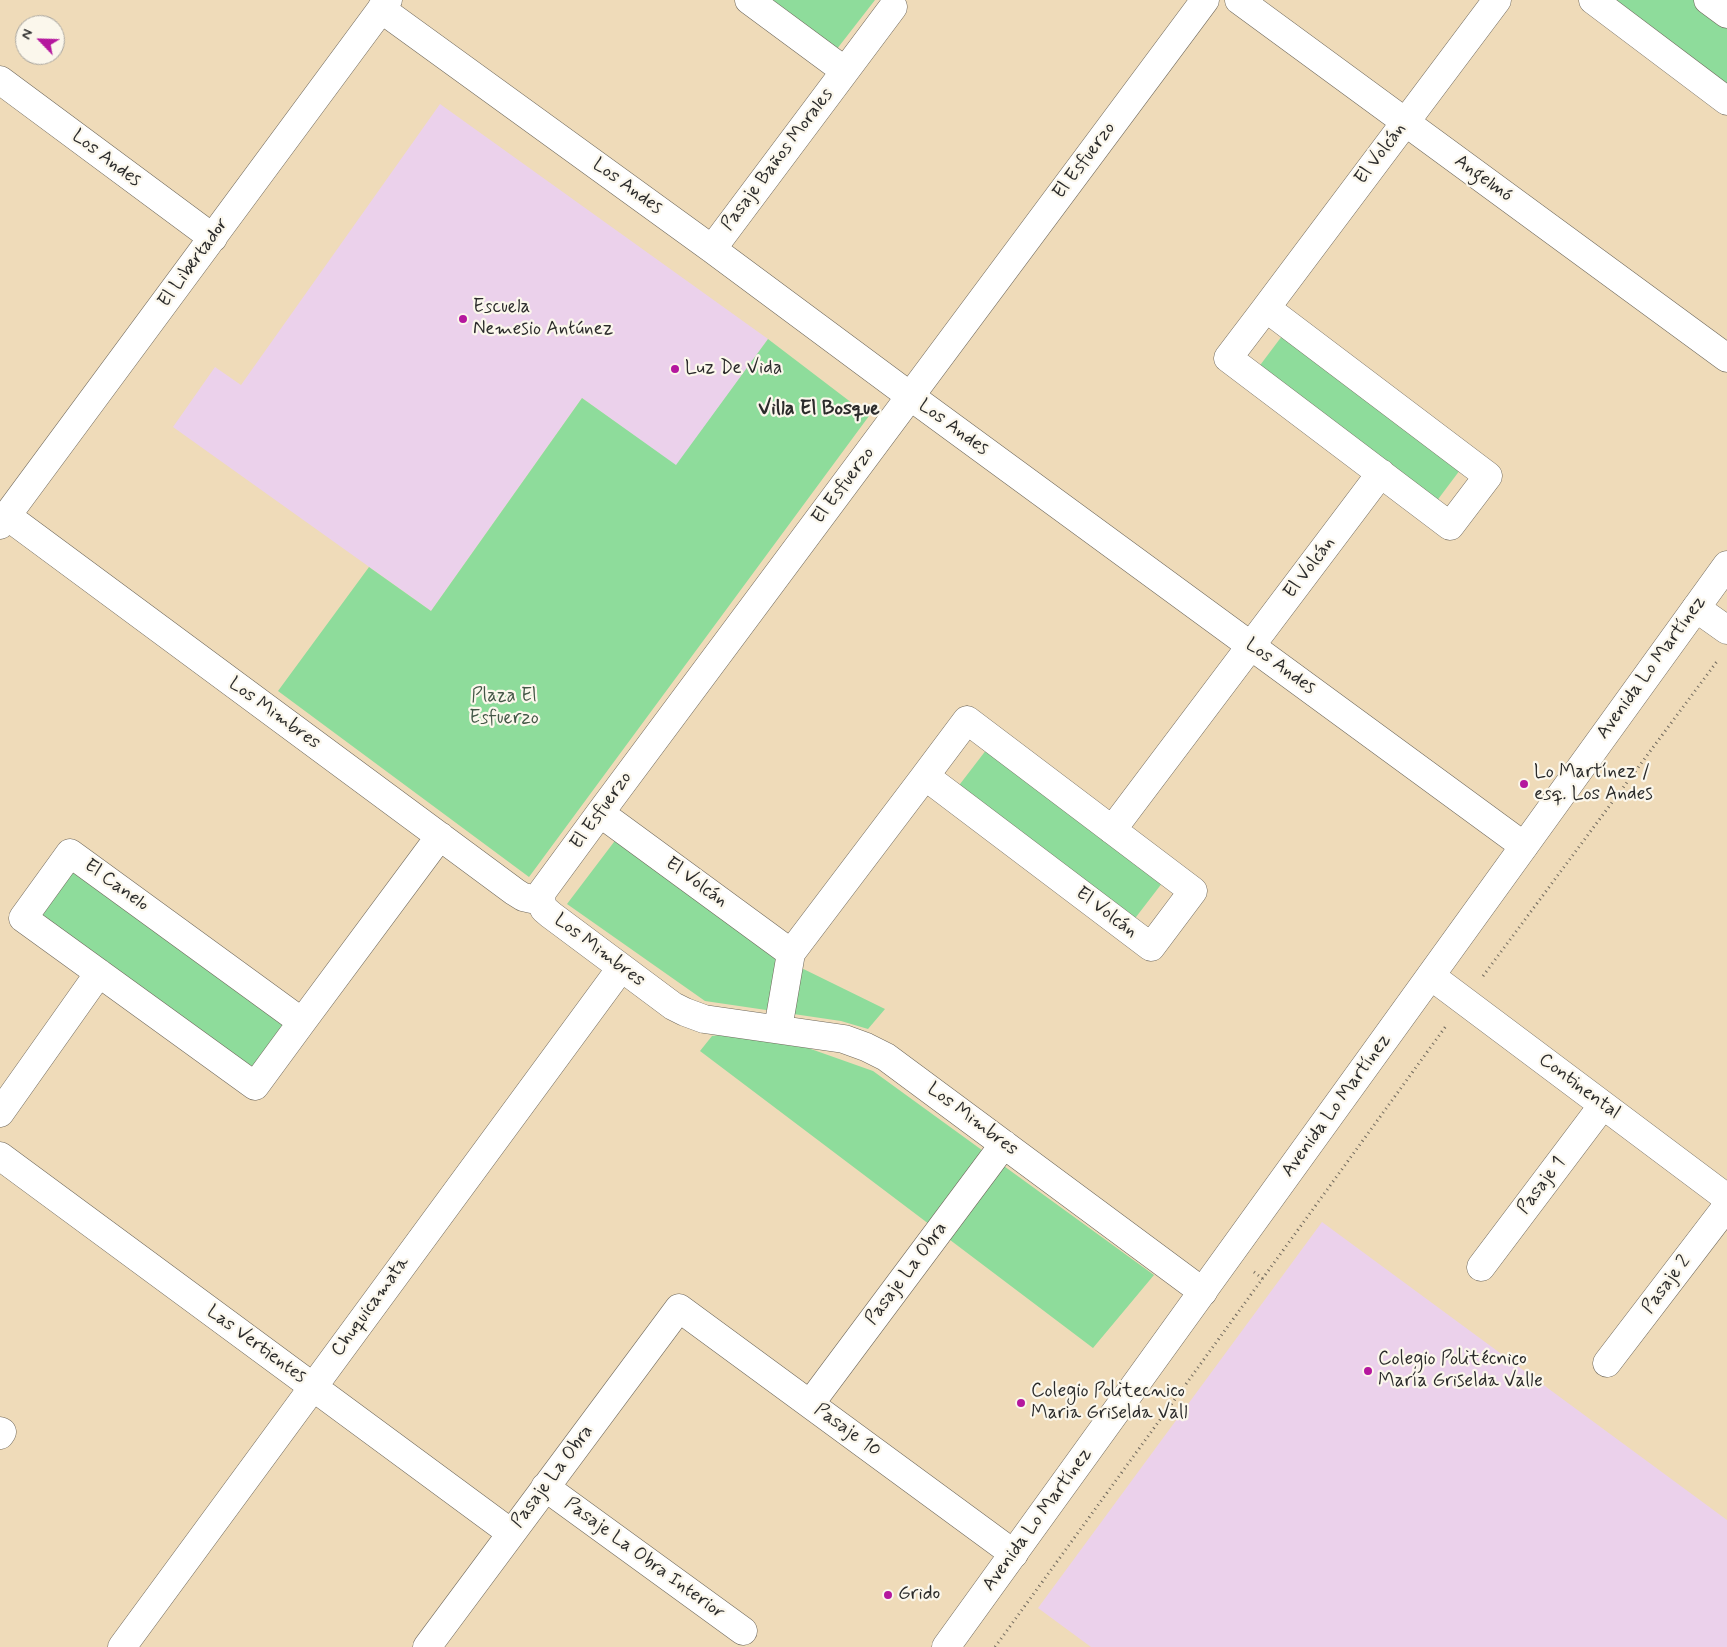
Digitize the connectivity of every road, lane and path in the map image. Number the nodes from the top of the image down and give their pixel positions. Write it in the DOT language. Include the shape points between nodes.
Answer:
graph roads {
  1 [pos="748,0"];
  2 [pos="1205,0"];
  3 [pos="1239,0"];
  4 [pos="1498,0"];
  5 [pos="1593,0"];
  6 [pos="385,5"];
  7 [pos="893,7"];
  8 [pos="845,71"];
  9 [pos="0,80"];
  10 [pos="1727,101"];
  11 [pos="1405,122"];
  12 [pos="213,238"];
  13 [pos="712,249"];
  14 [pos="1266,308"];
  15 [pos="1727,358"];
  16 [pos="910,396"];
  17 [pos="1381,473"];
  18 [pos="3,521"];
  19 [pos="1727,565"];
  20 [pos="1696,608"];
  21 [pos="1724,643"];
  22 [pos="1251,646"];
  23 [pos="925,776"];
  24 [pos="600,813"];
  25 [pos="1112,830"];
  26 [pos="440,836"];
  27 [pos="1524,846"];
  28 [pos="541,901"];
  29 [pos="791,953"];
  30 [pos="621,968"];
  31 [pos="100,973"];
  32 [pos="1431,976"];
  33 [pos="1464,1001"];
  34 [pos="302,1022"];
  35 [pos="778,1029"];
  36 [pos="1603,1105"];
  37 [pos="0,1113"];
  38 [pos="1004,1144"];
  39 [pos="0,1156"];
  40 [pos="1727,1198"];
  41 [pos="1727,1206"];
  42 [pos="1481,1267"];
  43 [pos="1203,1292"];
  44 [pos="679,1308"];
  45 [pos="1608,1363"];
  46 [pos="313,1387"];
  47 [pos="810,1404"];
  48 [pos="0,1431"];
  49 [pos="0,1435"];
  50 [pos="546,1487"];
  51 [pos="511,1533"];
  52 [pos="1014,1554"];
  53 [pos="743,1631"];
  54 [pos="437,1644"];
  55 [pos="122,1647"];
  56 [pos="946,1647"];
  57 [pos="995,1647"];
  1 -- 8 [label="street, Pasaje Baños Morales"];
  2 -- 16 [label="street, El Esfuerzo"];
  3 -- 11 [label="street, Angelmó"];
  4 -- 11 [label="street, El Volcán"];
  5 -- 10 [label="street"];
  6 -- 12 [label="street, El Libertador"];
  6 -- 13 [label="street, Los Andes"];
  7 -- 8 [label="street, Pasaje Baños Morales"];
  8 -- 13 [label="street, Pasaje Baños Morales"];
  9 -- 12 [label="street, Los Andes"];
  11 -- 14 [label="street, El Volcán"];
  11 -- 15 [label="street, Angelmó"];
  12 -- 18 [label="street, El Libertador"];
  13 -- 16 [label="street, Los Andes"];
  14 -- 17 [label="street, El Volcán" via="1228,358"];
  14 -- 17 [label="street, El Volcán" via="1488,476 1450,526"];
  16 -- 22 [label="street, Los Andes"];
  16 -- 24 [label="street, El Esfuerzo"];
  17 -- 22 [label="street, El Volcán"];
  18 -- 26 [label="street, Los Mimbres"];
  19 -- 20 [label="street, Avenida Lo Martínez"];
  20 -- 21 [label="street"];
  20 -- 27 [label="street, Avenida Lo Martínez"];
  21 -- 33 [label="path"];
  22 -- 25 [label="street, El Volcán"];
  22 -- 27 [label="street, Los Andes"];
  23 -- 25 [label="street, El Volcán" via="967,720"];
  23 -- 25 [label="street, El Volcán" via="1151,947 1193,891"];
  23 -- 29 [label="street, El Volcán"];
  24 -- 28 [label="street, El Esfuerzo" via="542,892"];
  24 -- 29 [label="street, El Volcán"];
  26 -- 28 [label="street, Los Mimbres" via="523,897"];
  26 -- 34 [label="street, El Canelo"];
  27 -- 32 [label="street, Avenida Lo Martínez"];
  28 -- 30 [label="street, Los Mimbres" via="551,915"];
  29 -- 35 [label="street, El Volcán"];
  30 -- 35 [label="street, Los Mimbres" via="684,1012 704,1019"];
  30 -- 46 [label="street, Chuquicamata"];
  31 -- 34 [label="street, El Canelo" via="255,1086"];
  31 -- 34 [label="street, El Canelo" via="23,918 70,853"];
  31 -- 37 [label="street"];
  32 -- 33 [label="street, Continental"];
  32 -- 43 [label="street, Avenida Lo Martínez"];
  33 -- 36 [label="street, Continental"];
  33 -- 57 [label="path"];
  35 -- 38 [label="street, Los Mimbres" via="844,1039 886,1056"];
  36 -- 40 [label="street, Continental"];
  36 -- 42 [label="street, Pasaje 1"];
  38 -- 43 [label="street, Los Mimbres"];
  38 -- 47 [label="street, Pasaje La Obra"];
  39 -- 46 [label="street, Las Vertientes"];
  41 -- 45 [label="street, Pasaje 2"];
  43 -- 52 [label="street, Avenida Lo Martínez"];
  44 -- 47 [label="street, Pasaje 10"];
  44 -- 50 [label="street, Pasaje La Obra"];
  46 -- 51 [label="street, Las Vertientes"];
  46 -- 55 [label="street, Chuquicamata"];
  47 -- 52 [label="street, Pasaje 10"];
  48 -- 49 [label="street"];
  50 -- 51 [label="street, Pasaje La Obra"];
  50 -- 53 [label="street, Pasaje La Obra Interior"];
  51 -- 54 [label="street, Pasaje La Obra"];
  52 -- 56 [label="street, Avenida Lo Martínez"];
}
